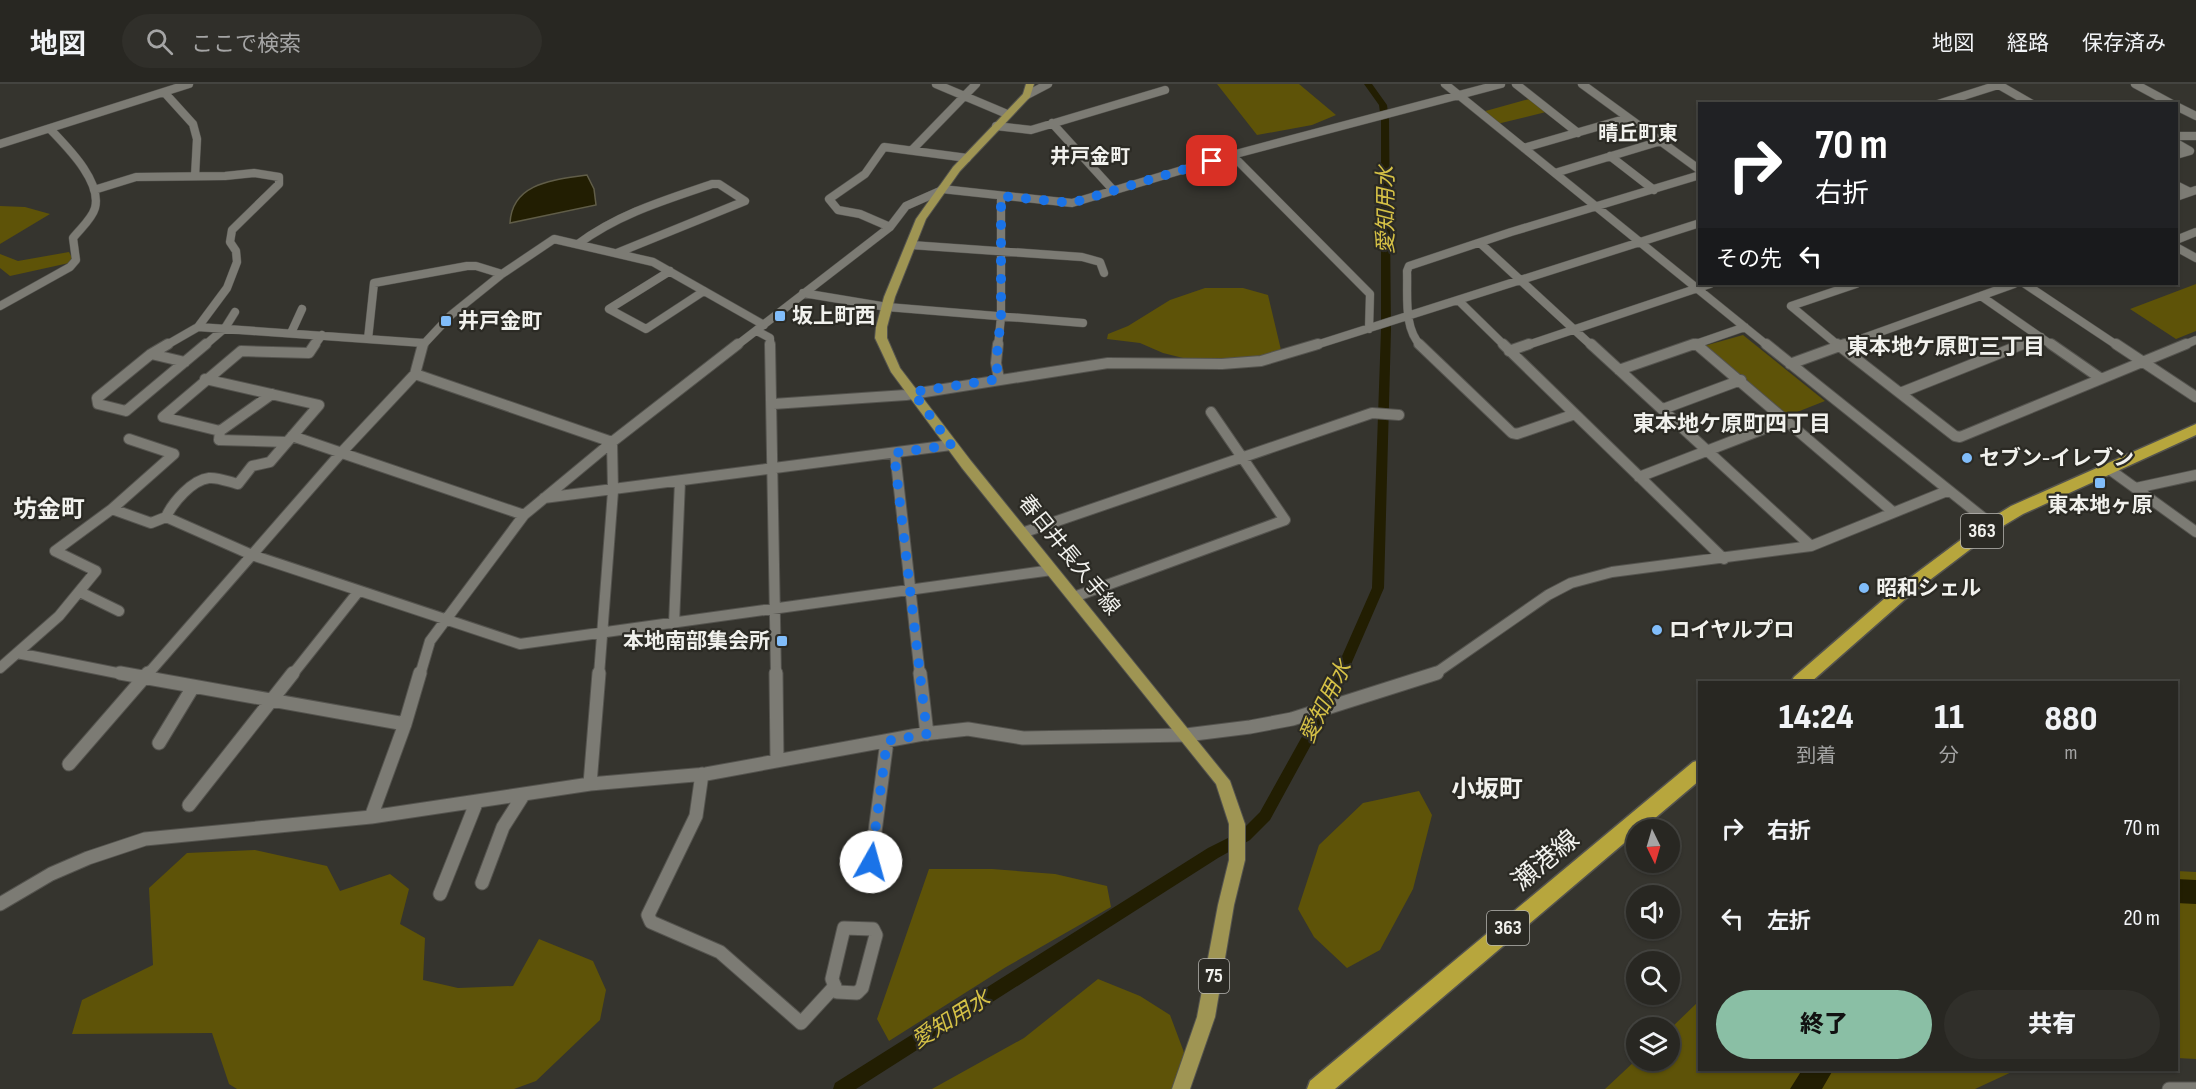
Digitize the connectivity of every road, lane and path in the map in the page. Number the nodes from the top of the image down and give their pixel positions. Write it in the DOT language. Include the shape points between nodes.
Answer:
graph roads {
  1 [pos="189,84"];
  2 [pos="936,84"];
  3 [pos="976,84"];
  4 [pos="1048,84"];
  5 [pos="1445,84"];
  6 [pos="1501,84"];
  7 [pos="1516,84"];
  8 [pos="1582,84"];
  9 [pos="2000,84"];
  10 [pos="2135,84"];
  11 [pos="1028,89"];
  12 [pos="1165,90"];
  13 [pos="164,92"];
  14 [pos="964,96"];
  15 [pos="1460,96"];
  16 [pos="1944,102"];
  17 [pos="2029,102"];
  18 [pos="2168,102"];
  19 [pos="2178,107"];
  20 [pos="1007,114"];
  21 [pos="2196,116"];
  22 [pos="1628,118"];
  23 [pos="1052,123"];
  24 [pos="996,126"];
  25 [pos="50,129"];
  26 [pos="1578,133"];
  27 [pos="2178,135"];
  28 [pos="2196,136"];
  29 [pos="1661,141"];
  30 [pos="0,144"];
  31 [pos="2178,144"];
  32 [pos="1524,148"];
  33 [pos="912,150"];
  34 [pos="2178,154"];
  35 [pos="1232,155"];
  36 [pos="1610,156"];
  37 [pos="967,158"];
  38 [pos="1698,169"];
  39 [pos="1555,173"];
  40 [pos="195,176"];
  41 [pos="1698,176"];
  42 [pos="2178,185"];
  43 [pos="94,190"];
  44 [pos="941,190"];
  45 [pos="1654,190"];
  46 [pos="1114,191"];
  47 [pos="2193,191"];
  48 [pos="1001,196"];
  49 [pos="2178,196"];
  50 [pos="1597,207"];
  51 [pos="1698,225"];
  52 [pos="890,227"];
  53 [pos="2196,232"];
  54 [pos="2178,239"];
  55 [pos="1480,243"];
  56 [pos="1639,243"];
  57 [pos="578,244"];
  58 [pos="911,245"];
  59 [pos="2178,248"];
  60 [pos="1001,251"];
  61 [pos="617,254"];
  62 [pos="2196,258"];
  63 [pos="670,271"];
  64 [pos="1104,273"];
  65 [pos="502,274"];
  66 [pos="1518,279"];
  67 [pos="1706,285"];
  68 [pos="1853,285"];
  69 [pos="2011,285"];
  70 [pos="2026,285"];
  71 [pos="1696,288"];
  72 [pos="704,291"];
  73 [pos="803,293"];
  74 [pos="1981,296"];
  75 [pos="1458,300"];
  76 [pos="0,306"];
  77 [pos="887,307"];
  78 [pos="302,309"];
  79 [pos="235,312"];
  80 [pos="1408,316"];
  81 [pos="1001,317"];
  82 [pos="1083,323"];
  83 [pos="198,327"];
  84 [pos="1744,327"];
  85 [pos="225,328"];
  86 [pos="760,328"];
  87 [pos="1372,328"];
  88 [pos="1574,330"];
  89 [pos="291,333"];
  90 [pos="322,335"];
  91 [pos="2041,337"];
  92 [pos="368,339"];
  93 [pos="2196,340"];
  94 [pos="423,343"];
  95 [pos="1696,344"];
  96 [pos="1838,347"];
  97 [pos="1509,351"];
  98 [pos="151,354"];
  99 [pos="185,362"];
  100 [pos="2142,362"];
  101 [pos="1790,364"];
  102 [pos="1619,370"];
  103 [pos="415,374"];
  104 [pos="2100,378"];
  105 [pos="206,379"];
  106 [pos="999,379"];
  107 [pos="1741,381"];
  108 [pos="913,392"];
  109 [pos="1900,393"];
  110 [pos="272,394"];
  111 [pos="2196,397"];
  112 [pos="773,404"];
  113 [pos="1663,409"];
  114 [pos="1211,412"];
  115 [pos="1575,414"];
  116 [pos="1399,415"];
  117 [pos="1788,420"];
  118 [pos="2196,429"];
  119 [pos="220,431"];
  120 [pos="129,439"];
  121 [pos="290,439"];
  122 [pos="612,442"];
  123 [pos="951,445"];
  124 [pos="1708,452"];
  125 [pos="341,453"];
  126 [pos="894,453"];
  127 [pos="1244,458"];
  128 [pos="774,468"];
  129 [pos="2109,469"];
  130 [pos="2196,475"];
  131 [pos="1639,477"];
  132 [pos="680,481"];
  133 [pos="2136,488"];
  134 [pos="613,491"];
  135 [pos="1947,491"];
  136 [pos="543,498"];
  137 [pos="112,509"];
  138 [pos="1893,512"];
  139 [pos="524,515"];
  140 [pos="166,518"];
  141 [pos="1991,524"];
  142 [pos="2196,532"];
  143 [pos="1022,533"];
  144 [pos="1811,546"];
  145 [pos="252,555"];
  146 [pos="1724,559"];
  147 [pos="1052,570"];
  148 [pos="911,590"];
  149 [pos="80,592"];
  150 [pos="358,592"];
  151 [pos="1074,597"];
  152 [pos="776,609"];
  153 [pos="119,611"];
  154 [pos="445,621"];
  155 [pos="674,624"];
  156 [pos="603,634"];
  157 [pos="17,653"];
  158 [pos="0,668"];
  159 [pos="143,678"];
  160 [pos="1801,681"];
  161 [pos="193,687"];
  162 [pos="270,701"];
  163 [pos="405,724"];
  164 [pos="927,734"];
  165 [pos="1186,735"];
  166 [pos="887,741"];
  167 [pos="159,743"];
  168 [pos="777,761"];
  169 [pos="69,764"];
  170 [pos="1698,770"];
  171 [pos="702,774"];
  172 [pos="590,784"];
  173 [pos="524,794"];
  174 [pos="477,801"];
  175 [pos="189,805"];
  176 [pos="371,817"];
  177 [pos="871,862"];
  178 [pos="482,883"];
  179 [pos="440,894"];
  180 [pos="0,904"];
  181 [pos="835,986"];
  182 [pos="1181,1089"];
  183 [pos="1318,1089"];
  184 [pos="2169,1089"];
  185 [pos="2196,1089"];
  1 -- 13 [label="street"];
  2 -- 14 [label="street"];
  3 -- 14 [label="street"];
  4 -- 11 [label="street"];
  5 -- 15 [label="street"];
  6 -- 15 [label="street"];
  7 -- 26 [label="street"];
  8 -- 22 [label="street"];
  9 -- 16 [label="street"];
  9 -- 17 [label="street"];
  10 -- 18 [label="street"];
  11 -- 20 [label="main road, 春日井長久手線 / 75"];
  12 -- 23 [label="street"];
  13 -- 25 [label="street"];
  13 -- 40 [label="street" via="193,124 197,139"];
  14 -- 20 [label="street"];
  14 -- 33 [label="street"];
  15 -- 32 [label="street"];
  15 -- 35 [label="street"];
  19 -- 21 [label="street"];
  20 -- 24 [label="main road, 春日井長久手線 / 75"];
  22 -- 26 [label="street"];
  22 -- 29 [label="street"];
  23 -- 24 [label="street" via="1031,130"];
  23 -- 46 [label="street"];
  24 -- 37 [label="main road, 春日井長久手線 / 75"];
  25 -- 30 [label="street"];
  25 -- 43 [label="street" via="76,156"];
  26 -- 32 [label="street"];
  27 -- 28 [label="street"];
  29 -- 36 [label="street"];
  29 -- 38 [label="street"];
  31 -- 34 [label="street" via="2190,151"];
  32 -- 39 [label="street"];
  33 -- 37 [label="street"];
  33 -- 52 [label="street" via="884,147 865,174 829,199 838,210 860,214"];
  35 -- 46 [label="street"];
  35 -- 87 [label="street" via="1370,294"];
  36 -- 39 [label="street"];
  36 -- 45 [label="street"];
  37 -- 44 [label="main road, 春日井長久手線 / 75"];
  39 -- 50 [label="street"];
  40 -- 43 [label="street" via="136,177"];
  40 -- 83 [label="street" via="254,172 279,177 279,184 232,230 230,242 237,262 227,288"];
  41 -- 45 [label="street"];
  42 -- 47 [label="street"];
  43 -- 76 [label="street" via="95,208 73,238 76,261"];
  44 -- 48 [label="street"];
  44 -- 52 [label="street" via="906,206"];
  44 -- 58 [label="main road, 春日井長久手線 / 75" via="921,219"];
  45 -- 50 [label="street"];
  46 -- 48 [label="street" via="1072,203"];
  47 -- 49 [label="street"];
  48 -- 60 [label="street"];
  50 -- 55 [label="street"];
  50 -- 56 [label="street"];
  51 -- 56 [label="street"];
  52 -- 73 [label="street"];
  53 -- 54 [label="street"];
  55 -- 66 [label="street"];
  55 -- 80 [label="street" via="1408,266"];
  56 -- 66 [label="street"];
  56 -- 71 [label="street"];
  57 -- 61 [label="street"];
  57 -- 61 [label="street" via="627,216 712,184 719,184 745,201"];
  57 -- 65 [label="street" via="554,239"];
  58 -- 60 [label="street"];
  58 -- 77 [label="main road, 春日井長久手線 / 75"];
  59 -- 62 [label="street"];
  60 -- 64 [label="street" via="1094,259 1100,262"];
  60 -- 81 [label="street"];
  61 -- 63 [label="street" via="653,262"];
  63 -- 72 [label="street"];
  63 -- 72 [label="street" via="609,309 646,329"];
  65 -- 92 [label="street" via="467,266 374,283"];
  65 -- 94 [label="street"];
  66 -- 75 [label="street"];
  66 -- 88 [label="street"];
  67 -- 71 [label="street"];
  68 -- 96 [label="street" via="1791,306"];
  69 -- 74 [label="street"];
  70 -- 100 [label="street"];
  71 -- 84 [label="street"];
  71 -- 88 [label="street"];
  72 -- 86 [label="street"];
  73 -- 77 [label="street"];
  73 -- 86 [label="street"];
  74 -- 91 [label="street"];
  74 -- 96 [label="street"];
  75 -- 80 [label="street"];
  75 -- 97 [label="street"];
  77 -- 81 [label="street"];
  77 -- 108 [label="main road, 春日井長久手線 / 75" via="881,340"];
  78 -- 89 [label="street"];
  79 -- 85 [label="street"];
  80 -- 87 [label="street"];
  80 -- 115 [label="street" via="1414,339 1512,433"];
  81 -- 82 [label="street"];
  81 -- 106 [label="street" via="996,363"];
  83 -- 85 [label="street"];
  83 -- 98 [label="street"];
  84 -- 95 [label="street"];
  84 -- 101 [label="street"];
  85 -- 89 [label="street"];
  85 -- 99 [label="street"];
  86 -- 112 [label="street" via="770,338"];
  86 -- 122 [label="street"];
  87 -- 106 [label="street" via="1261,361 1108,363"];
  88 -- 97 [label="street"];
  88 -- 102 [label="street"];
  89 -- 90 [label="street"];
  90 -- 92 [label="street"];
  90 -- 105 [label="street" via="309,353 241,351"];
  91 -- 104 [label="street"];
  91 -- 109 [label="street"];
  92 -- 94 [label="street"];
  93 -- 100 [label="street"];
  94 -- 103 [label="street"];
  95 -- 102 [label="street"];
  95 -- 107 [label="street"];
  96 -- 101 [label="street"];
  96 -- 109 [label="street"];
  97 -- 115 [label="street"];
  98 -- 99 [label="street"];
  98 -- 99 [label="street" via="97,398 98,404 126,411"];
  100 -- 104 [label="street"];
  100 -- 111 [label="street"];
  101 -- 135 [label="street"];
  102 -- 113 [label="street"];
  103 -- 122 [label="street"];
  103 -- 125 [label="street"];
  104 -- 109 [label="street" via="1960,437"];
  105 -- 110 [label="street"];
  105 -- 119 [label="street" via="163,417"];
  106 -- 108 [label="street"];
  107 -- 113 [label="street"];
  107 -- 117 [label="street"];
  108 -- 112 [label="street"];
  108 -- 123 [label="main road, 春日井長久手線 / 75"];
  110 -- 119 [label="street"];
  110 -- 121 [label="street" via="319,405"];
  112 -- 128 [label="street"];
  113 -- 124 [label="street"];
  114 -- 127 [label="street"];
  115 -- 131 [label="street"];
  116 -- 127 [label="street" via="1372,413"];
  117 -- 124 [label="street"];
  117 -- 138 [label="street"];
  118 -- 129 [label="highway, 363"];
  119 -- 121 [label="street" via="219,440"];
  120 -- 137 [label="street" via="174,454"];
  121 -- 125 [label="street"];
  121 -- 140 [label="street" via="270,462 252,466 238,484 209,478 198,482 168,511"];
  122 -- 134 [label="street"];
  122 -- 136 [label="street"];
  123 -- 126 [label="street"];
  123 -- 143 [label="main road, 春日井長久手線 / 75"];
  124 -- 131 [label="street"];
  124 -- 144 [label="street"];
  125 -- 139 [label="street"];
  125 -- 145 [label="street"];
  126 -- 128 [label="street"];
  126 -- 148 [label="street"];
  127 -- 143 [label="street"];
  127 -- 151 [label="street" via="1285,520"];
  128 -- 132 [label="street"];
  128 -- 152 [label="street"];
  129 -- 133 [label="street"];
  129 -- 141 [label="highway, 363"];
  130 -- 133 [label="street"];
  131 -- 146 [label="street"];
  132 -- 134 [label="street"];
  132 -- 155 [label="street"];
  133 -- 142 [label="street"];
  134 -- 136 [label="street"];
  134 -- 156 [label="street"];
  135 -- 138 [label="street"];
  135 -- 141 [label="street"];
  136 -- 139 [label="street"];
  137 -- 140 [label="street" via="151,523"];
  137 -- 149 [label="street" via="55,551 96,571"];
  138 -- 144 [label="street"];
  139 -- 154 [label="street"];
  140 -- 145 [label="street"];
  141 -- 160 [label="highway, 363" via="1912,584"];
  143 -- 147 [label="main road, 春日井長久手線 / 75"];
  144 -- 146 [label="street"];
  145 -- 150 [label="street"];
  145 -- 159 [label="street"];
  146 -- 165 [label="street" via="1612,572 1571,583 1436,674 1292,718"];
  147 -- 148 [label="street"];
  147 -- 151 [label="main road, 春日井長久手線 / 75"];
  148 -- 152 [label="street"];
  148 -- 164 [label="street"];
  149 -- 153 [label="street"];
  149 -- 157 [label="street"];
  150 -- 154 [label="street"];
  150 -- 162 [label="street"];
  151 -- 165 [label="main road, 春日井長久手線 / 75"];
  152 -- 155 [label="street"];
  152 -- 168 [label="street"];
  154 -- 156 [label="street" via="520,644"];
  154 -- 163 [label="street" via="430,641"];
  155 -- 156 [label="street"];
  156 -- 172 [label="street"];
  157 -- 158 [label="street"];
  157 -- 159 [label="street"];
  159 -- 161 [label="street"];
  159 -- 169 [label="street"];
  161 -- 162 [label="street"];
  161 -- 167 [label="street"];
  162 -- 163 [label="street"];
  162 -- 175 [label="street"];
  163 -- 176 [label="street"];
  164 -- 165 [label="street" via="968,729 1023,738"];
  164 -- 166 [label="street"];
  165 -- 182 [label="main road, 春日井長久手線 / 75" via="1222,781 1237,824 1237,860 1206,1017"];
  166 -- 168 [label="street"];
  166 -- 177 [label="street"];
  168 -- 171 [label="street"];
  170 -- 183 [label="highway, 瀬港線 / 363"];
  171 -- 172 [label="street"];
  171 -- 181 [label="street" via="696,816 648,915 651,922 720,952 801,1023"];
  172 -- 173 [label="street"];
  173 -- 174 [label="street"];
  173 -- 178 [label="street" via="503,827"];
  174 -- 176 [label="street"];
  174 -- 179 [label="street"];
  176 -- 180 [label="street" via="145,839 62,870"];
  181 -- 181 [label="street" via="837,992 857,993 862,988 876,935 873,929 844,928 832,979"];
  184 -- 185 [label="street"];
}
